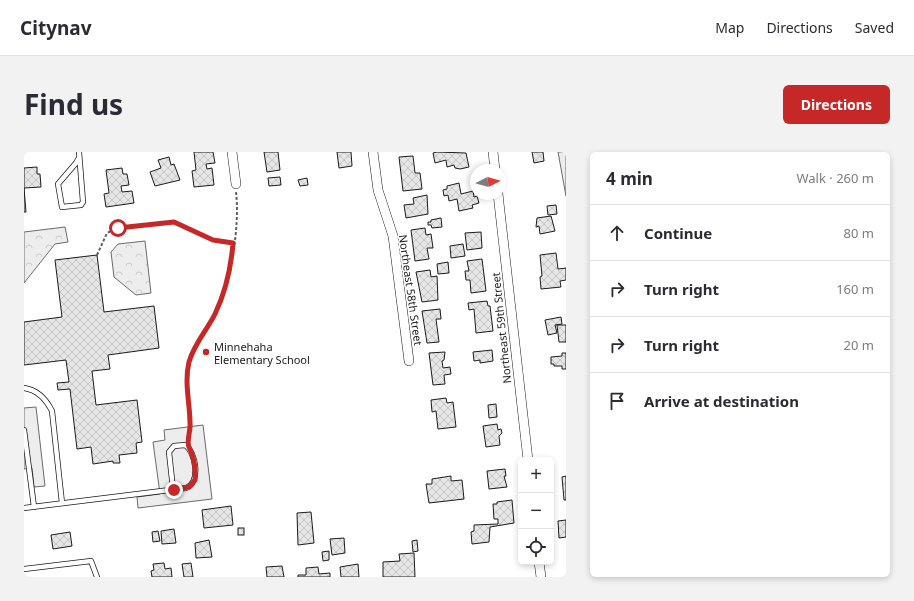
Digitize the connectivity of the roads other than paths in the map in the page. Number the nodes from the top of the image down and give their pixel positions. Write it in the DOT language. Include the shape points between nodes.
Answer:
graph roads {
  1 [pos="79,152"];
  2 [pos="232,152"];
  3 [pos="373,152"];
  4 [pos="493,152"];
  5 [pos="79,158"];
  6 [pos="494,164"];
  7 [pos="236,184"];
  8 [pos="499,200"];
  9 [pos="409,362"];
  10 [pos="24,388"];
  11 [pos="24,430"];
  12 [pos="528,457"];
  13 [pos="24,482"];
  14 [pos="30,482"];
  15 [pos="174,490"];
  16 [pos="62,503"];
  17 [pos="34,507"];
  18 [pos="24,508"];
  19 [pos="539,565"];
  20 [pos="24,569"];
  21 [pos="97,577"];
  22 [pos="541,577"];
  1 -- 5 [label="lane"];
  2 -- 7 [label="street"];
  3 -- 9 [label="street, Northeast 58th Street" via="378,190 393,236"];
  4 -- 6 [label="street"];
  5 -- 5 [label="lane" via="58,184 62,207 81,205 83,202"];
  8 -- 12 [label="street, Northeast 59th Street"];
  10 -- 16 [label="lane" via="39,394 47,401 52,411"];
  11 -- 14 [label="lane"];
  13 -- 14 [label="lane"];
  14 -- 17 [label="lane"];
  15 -- 15 [label="lane" via="189,487 195,480 193,453 189,447 178,444 169,452"];
  15 -- 16 [label="lane"];
  16 -- 17 [label="lane"];
  17 -- 18 [label="lane"];
  19 -- 22 [label="street"];
  20 -- 21 [label="lane" via="91,561"];
}
